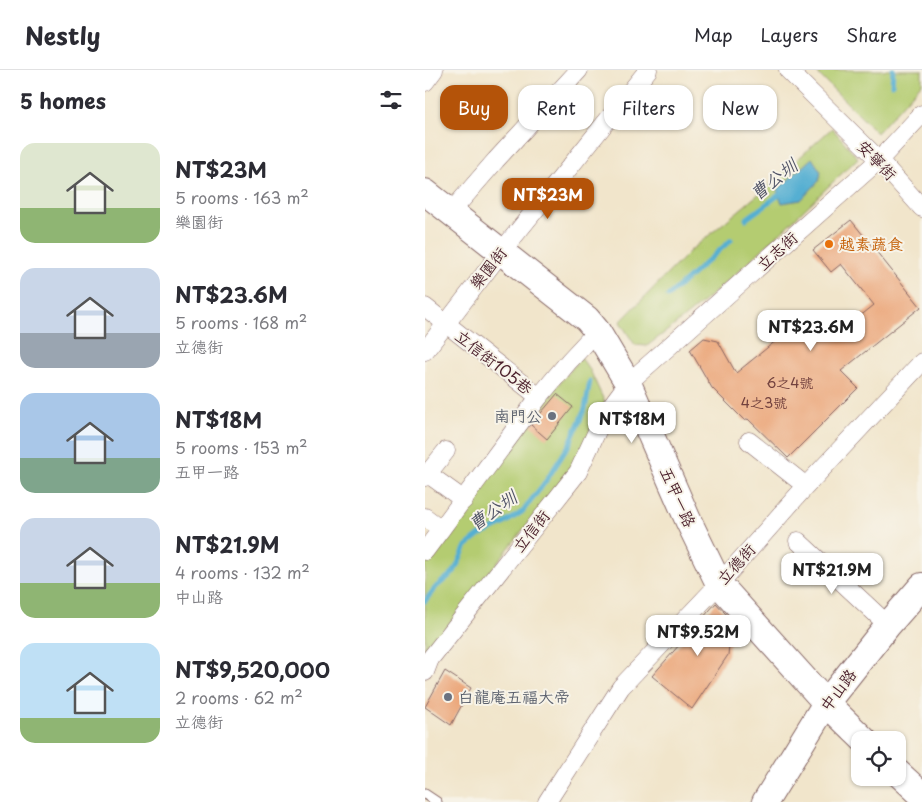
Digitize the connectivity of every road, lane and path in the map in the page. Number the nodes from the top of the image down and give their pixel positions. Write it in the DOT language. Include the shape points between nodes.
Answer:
graph roads {
  1 [pos="434,70"];
  2 [pos="579,70"];
  3 [pos="648,70"];
  4 [pos="788,70"];
  5 [pos="425,82"];
  6 [pos="922,114"];
  7 [pos="879,160"];
  8 [pos="425,192"];
  9 [pos="922,208"];
  10 [pos="451,212"];
  11 [pos="502,251"];
  12 [pos="425,307"];
  13 [pos="445,323"];
  14 [pos="597,331"];
  15 [pos="425,351"];
  16 [pos="922,362"];
  17 [pos="628,383"];
  18 [pos="539,397"];
  19 [pos="749,441"];
  20 [pos="446,451"];
  21 [pos="426,476"];
  22 [pos="806,486"];
  23 [pos="464,500"];
  24 [pos="425,517"];
  25 [pos="441,529"];
  26 [pos="798,541"];
  27 [pos="425,551"];
  28 [pos="719,584"];
  29 [pos="922,586"];
  30 [pos="888,625"];
  31 [pos="427,662"];
  32 [pos="826,703"];
  33 [pos="855,731"];
  34 [pos="906,780"];
  35 [pos="425,794"];
  36 [pos="922,795"];
  37 [pos="437,802"];
  38 [pos="547,802"];
  39 [pos="765,802"];
  1 -- 5 [label="street"];
  2 -- 10 [label="street"];
  3 -- 11 [label="street, 樂園街"];
  4 -- 7 [label="street, 安寧街"];
  6 -- 7 [label="street, 立志街"];
  7 -- 9 [label="street, 安寧街"];
  7 -- 17 [label="street, 立志街"];
  8 -- 10 [label="main road, 五甲一路"];
  10 -- 11 [label="main road, 五甲一路"];
  11 -- 13 [label="street, 樂園街"];
  11 -- 14 [label="main road, 五甲一路" via="587,319"];
  12 -- 13 [label="street, 立信街105巷"];
  13 -- 15 [label="street, 樂園街"];
  13 -- 18 [label="street, 立信街105巷"];
  14 -- 17 [label="main road, 五甲一路"];
  14 -- 18 [label="street"];
  16 -- 22 [label="street, 立德街"];
  17 -- 28 [label="main road, 五甲一路"];
  17 -- 31 [label="street, 立信街" via="605,414 578,472"];
  18 -- 23 [label="street"];
  19 -- 22 [label="street"];
  20 -- 21 [label="street"];
  21 -- 23 [label="street"];
  22 -- 28 [label="street, 立德街"];
  23 -- 25 [label="street"];
  24 -- 25 [label="street"];
  25 -- 27 [label="street"];
  26 -- 30 [label="street"];
  28 -- 32 [label="main road, 五甲一路"];
  28 -- 38 [label="street, 立德街" via="621,687"];
  29 -- 30 [label="main road, 中山路"];
  30 -- 32 [label="main road, 中山路"];
  32 -- 33 [label="main road, 五甲一路"];
  32 -- 39 [label="main road, 中山路"];
  34 -- 36 [label="main road"];
  35 -- 37 [label="lane"];
}
